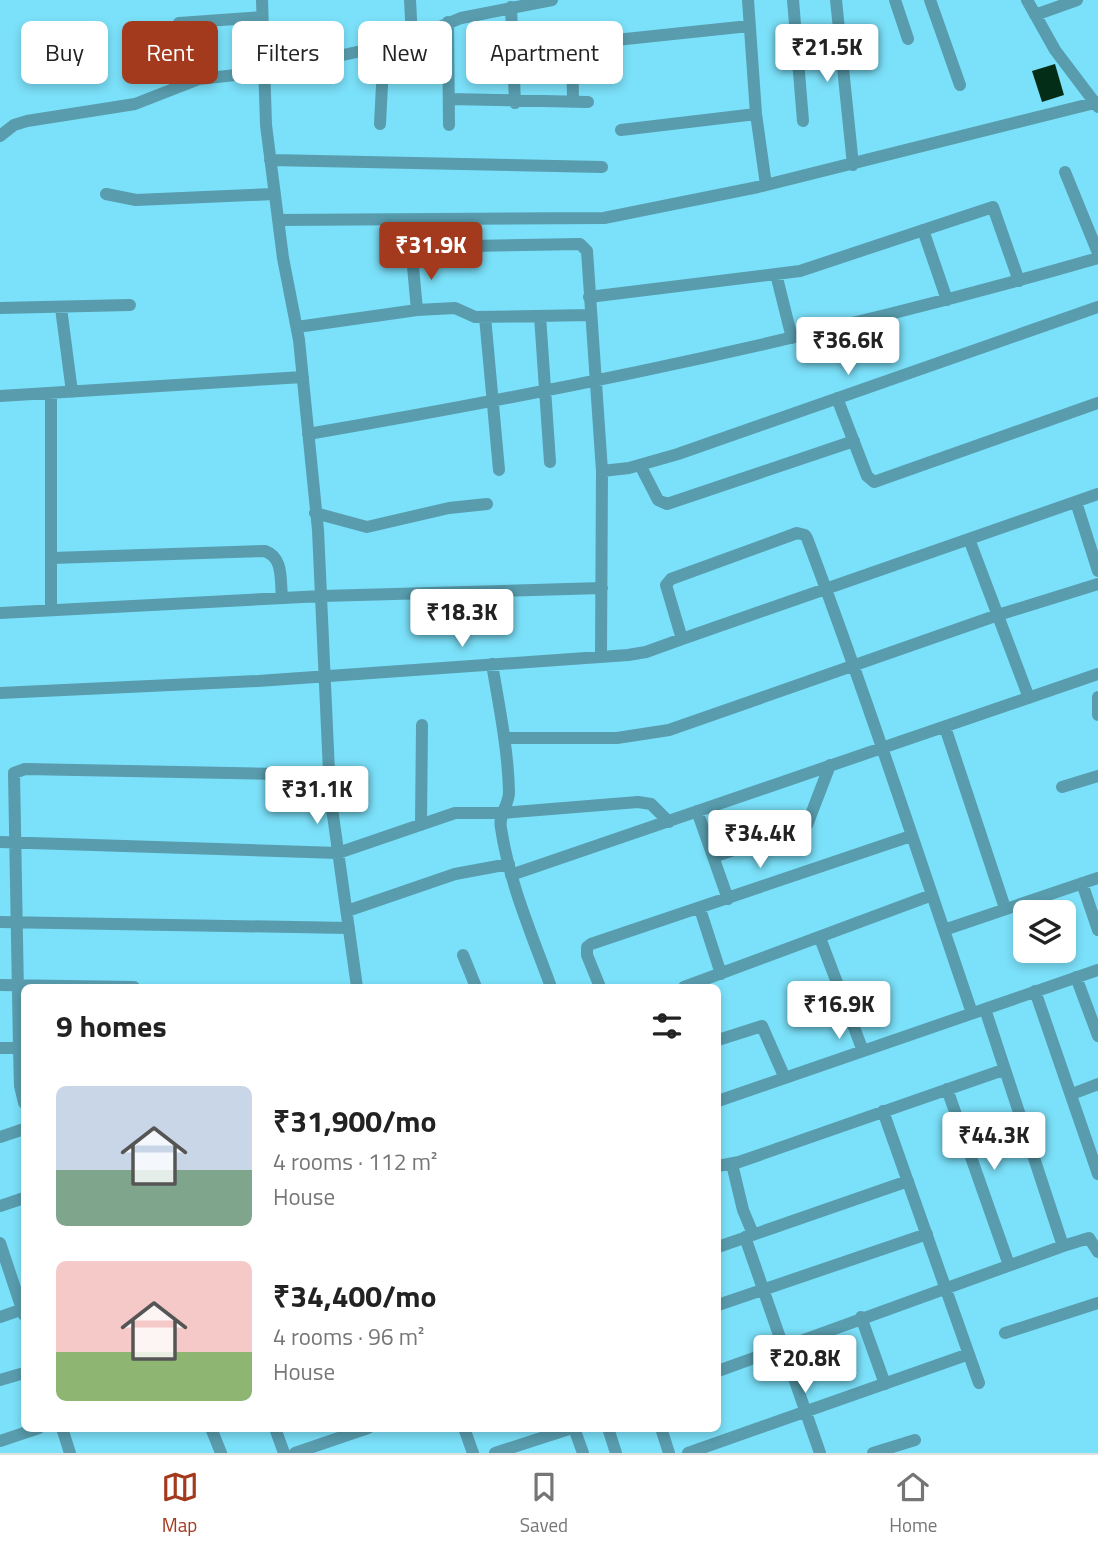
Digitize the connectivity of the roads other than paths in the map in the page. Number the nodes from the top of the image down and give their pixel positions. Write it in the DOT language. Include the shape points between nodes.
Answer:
graph roads {
  1 [pos="262,0"];
  2 [pos="410,0"];
  3 [pos="552,0"];
  4 [pos="748,0"];
  5 [pos="793,0"];
  6 [pos="836,0"];
  7 [pos="895,0"];
  8 [pos="930,0"];
  9 [pos="1027,0"];
  10 [pos="1077,0"];
  11 [pos="511,7"];
  12 [pos="1035,15"];
  13 [pos="262,17"];
  14 [pos="207,21"];
  15 [pos="262,21"];
  16 [pos="411,21"];
  17 [pos="452,21"];
  18 [pos="749,26"];
  19 [pos="623,39"];
  20 [pos="908,39"];
  21 [pos="232,75"];
  22 [pos="264,84"];
  23 [pos="382,84"];
  24 [pos="449,84"];
  25 [pos="573,84"];
  26 [pos="960,85"];
  27 [pos="449,99"];
  28 [pos="573,102"];
  29 [pos="588,102"];
  30 [pos="515,103"];
  31 [pos="1097,104"];
  32 [pos="757,114"];
  33 [pos="803,121"];
  34 [pos="380,124"];
  35 [pos="449,125"];
  36 [pos="621,130"];
  37 [pos="0,136"];
  38 [pos="270,160"];
  39 [pos="853,164"];
  40 [pos="602,167"];
  41 [pos="1065,172"];
  42 [pos="766,185"];
  43 [pos="106,194"];
  44 [pos="274,194"];
  45 [pos="278,220"];
  46 [pos="923,230"];
  47 [pos="1098,256"];
  48 [pos="776,274"];
  49 [pos="1019,281"];
  50 [pos="589,297"];
  51 [pos="947,300"];
  52 [pos="130,305"];
  53 [pos="1098,307"];
  54 [pos="61,308"];
  55 [pos="0,309"];
  56 [pos="417,310"];
  57 [pos="591,315"];
  58 [pos="540,316"];
  59 [pos="485,317"];
  60 [pos="296,327"];
  61 [pos="792,338"];
  62 [pos="303,377"];
  63 [pos="596,380"];
  64 [pos="0,388"];
  65 [pos="546,390"];
  66 [pos="72,392"];
  67 [pos="51,394"];
  68 [pos="0,396"];
  69 [pos="837,398"];
  70 [pos="493,401"];
  71 [pos="1098,403"];
  72 [pos="308,434"];
  73 [pos="854,441"];
  74 [pos="550,462"];
  75 [pos="640,465"];
  76 [pos="499,470"];
  77 [pos="602,471"];
  78 [pos="1098,494"];
  79 [pos="1076,502"];
  80 [pos="487,504"];
  81 [pos="316,513"];
  82 [pos="969,539"];
  83 [pos="52,558"];
  84 [pos="1098,571"];
  85 [pos="1098,584"];
  86 [pos="603,588"];
  87 [pos="827,589"];
  88 [pos="322,596"];
  89 [pos="282,597"];
  90 [pos="51,610"];
  91 [pos="0,613"];
  92 [pos="998,615"];
  93 [pos="682,639"];
  94 [pos="601,655"];
  95 [pos="492,664"];
  96 [pos="855,666"];
  97 [pos="326,674"];
  98 [pos="1098,674"];
  99 [pos="0,693"];
  100 [pos="1098,697"];
  101 [pos="1029,698"];
  102 [pos="1098,715"];
  103 [pos="422,725"];
  104 [pos="945,727"];
  105 [pos="504,738"];
  106 [pos="880,748"];
  107 [pos="830,765"];
  108 [pos="328,775"];
  109 [pos="1098,776"];
  110 [pos="7,781"];
  111 [pos="1062,787"];
  112 [pos="697,811"];
  113 [pos="501,813"];
  114 [pos="668,822"];
  115 [pos="421,825"];
  116 [pos="911,836"];
  117 [pos="0,842"];
  118 [pos="16,843"];
  119 [pos="338,853"];
  120 [pos="713,857"];
  121 [pos="510,870"];
  122 [pos="1098,878"];
  123 [pos="1082,883"];
  124 [pos="932,895"];
  125 [pos="728,900"];
  126 [pos="1005,908"];
  127 [pos="700,909"];
  128 [pos="347,911"];
  129 [pos="0,922"];
  130 [pos="19,923"];
  131 [pos="349,928"];
  132 [pos="944,930"];
  133 [pos="1098,930"];
  134 [pos="820,938"];
  135 [pos="463,955"];
  136 [pos="1098,970"];
  137 [pos="721,974"];
  138 [pos="1076,977"];
  139 [pos="357,984"];
  140 [pos="475,984"];
  141 [pos="550,984"];
  142 [pos="599,984"];
  143 [pos="693,984"];
  144 [pos="0,985"];
  145 [pos="18,985"];
  146 [pos="21,985"];
  147 [pos="1035,991"];
  148 [pos="985,1009"];
  149 [pos="972,1013"];
  150 [pos="21,1032"];
  151 [pos="1098,1036"];
  152 [pos="721,1039"];
  153 [pos="0,1048"];
  154 [pos="21,1048"];
  155 [pos="863,1051"];
  156 [pos="21,1067"];
  157 [pos="1003,1070"];
  158 [pos="784,1076"];
  159 [pos="1098,1084"];
  160 [pos="947,1089"];
  161 [pos="21,1090"];
  162 [pos="1072,1094"];
  163 [pos="721,1100"];
  164 [pos="883,1111"];
  165 [pos="21,1130"];
  166 [pos="0,1137"];
  167 [pos="732,1164"];
  168 [pos="721,1166"];
  169 [pos="1098,1174"];
  170 [pos="908,1181"];
  171 [pos="21,1199"];
  172 [pos="0,1206"];
  173 [pos="927,1234"];
  174 [pos="749,1235"];
  175 [pos="0,1244"];
  176 [pos="721,1246"];
  177 [pos="1063,1246"];
  178 [pos="1098,1252"];
  179 [pos="1009,1265"];
  180 [pos="21,1268"];
  181 [pos="10,1272"];
  182 [pos="763,1289"];
  183 [pos="946,1290"];
  184 [pos="21,1303"];
  185 [pos="1098,1303"];
  186 [pos="721,1305"];
  187 [pos="21,1313"];
  188 [pos="0,1317"];
  189 [pos="861,1317"];
  190 [pos="1005,1333"];
  191 [pos="782,1346"];
  192 [pos="969,1354"];
  193 [pos="721,1370"];
  194 [pos="21,1374"];
  195 [pos="0,1380"];
  196 [pos="979,1383"];
  197 [pos="885,1384"];
  198 [pos="806,1413"];
  199 [pos="27,1432"];
  200 [pos="63,1432"];
  201 [pos="213,1432"];
  202 [pos="276,1432"];
  203 [pos="465,1432"];
  204 [pos="561,1432"];
  205 [pos="575,1432"];
  206 [pos="609,1432"];
  207 [pos="663,1432"];
  208 [pos="335,1434"];
  209 [pos="915,1440"];
  210 [pos="0,1441"];
  211 [pos="70,1453"];
  212 [pos="221,1453"];
  213 [pos="284,1453"];
  214 [pos="295,1453"];
  215 [pos="473,1453"];
  216 [pos="495,1453"];
  217 [pos="583,1453"];
  218 [pos="616,1453"];
  219 [pos="669,1453"];
  220 [pos="688,1453"];
  221 [pos="820,1453"];
  222 [pos="873,1453"];
  1 -- 13 [label="street"];
  2 -- 16 [label="street"];
  3 -- 11 [label="street"];
  4 -- 18 [label="street"];
  5 -- 33 [label="street"];
  6 -- 39 [label="street"];
  7 -- 20 [label="street"];
  8 -- 26 [label="street"];
  9 -- 12 [label="street"];
  10 -- 12 [label="street"];
  11 -- 17 [label="street"];
  11 -- 30 [label="street"];
  12 -- 31 [label="street" via="1055,50"];
  13 -- 14 [label="street"];
  13 -- 15 [label="street"];
  18 -- 19 [label="street"];
  18 -- 32 [label="street"];
  21 -- 37 [label="street" via="199,79 135,104 27,121"];
  22 -- 38 [label="street"];
  23 -- 34 [label="street"];
  24 -- 27 [label="street"];
  25 -- 28 [label="street"];
  27 -- 30 [label="street"];
  27 -- 35 [label="street"];
  28 -- 29 [label="street"];
  28 -- 30 [label="street"];
  31 -- 39 [label="street"];
  32 -- 36 [label="street"];
  32 -- 42 [label="street"];
  38 -- 40 [label="street"];
  38 -- 44 [label="street"];
  39 -- 42 [label="street"];
  41 -- 47 [label="street"];
  42 -- 45 [label="street" via="604,218"];
  43 -- 44 [label="street" via="136,200"];
  44 -- 45 [label="street"];
  45 -- 60 [label="street"];
  46 -- 48 [label="street" via="814,267"];
  46 -- 49 [label="street" via="993,207"];
  46 -- 51 [label="street"];
  47 -- 49 [label="street"];
  48 -- 50 [label="street"];
  48 -- 61 [label="street"];
  49 -- 51 [label="street"];
  50 -- 56 [label="street" via="587,251 580,244 425,247 412,256"];
  50 -- 57 [label="street"];
  51 -- 61 [label="street"];
  52 -- 54 [label="street"];
  53 -- 69 [label="street"];
  54 -- 55 [label="street"];
  54 -- 66 [label="street"];
  56 -- 59 [label="street" via="454,308"];
  56 -- 60 [label="street"];
  57 -- 58 [label="street"];
  57 -- 63 [label="street"];
  58 -- 59 [label="street"];
  58 -- 65 [label="street"];
  59 -- 70 [label="street"];
  60 -- 62 [label="street"];
  61 -- 63 [label="street"];
  62 -- 66 [label="street"];
  62 -- 72 [label="street"];
  63 -- 65 [label="street"];
  63 -- 77 [label="street"];
  64 -- 68 [label="street"];
  65 -- 70 [label="street"];
  65 -- 74 [label="street"];
  66 -- 67 [label="street"];
  67 -- 68 [label="street"];
  67 -- 83 [label="street"];
  69 -- 73 [label="street"];
  69 -- 75 [label="street"];
  70 -- 72 [label="street"];
  70 -- 76 [label="street"];
  71 -- 73 [label="street" via="879,482 867,476"];
  72 -- 81 [label="street"];
  73 -- 75 [label="street" via="667,504 659,500"];
  75 -- 77 [label="street"];
  77 -- 86 [label="street"];
  78 -- 79 [label="street"];
  79 -- 82 [label="street"];
  79 -- 84 [label="street"];
  80 -- 81 [label="street" via="367,527"];
  81 -- 88 [label="street"];
  82 -- 87 [label="street"];
  82 -- 92 [label="street"];
  83 -- 89 [label="street" via="265,551 272,553 279,565"];
  83 -- 90 [label="street"];
  85 -- 92 [label="street"];
  86 -- 88 [label="street"];
  86 -- 94 [label="street"];
  87 -- 93 [label="street"];
  87 -- 93 [label="street" via="807,538 797,533 667,582"];
  87 -- 96 [label="street"];
  88 -- 89 [label="street"];
  88 -- 97 [label="street"];
  89 -- 90 [label="street"];
  90 -- 91 [label="street"];
  92 -- 96 [label="street"];
  92 -- 101 [label="street"];
  93 -- 94 [label="street" via="639,654"];
  94 -- 95 [label="street"];
  95 -- 97 [label="street"];
  95 -- 105 [label="street"];
  96 -- 105 [label="street" via="669,730 617,738"];
  96 -- 106 [label="street"];
  97 -- 99 [label="street"];
  97 -- 108 [label="street"];
  98 -- 101 [label="street"];
  100 -- 102 [label="street"];
  101 -- 104 [label="street"];
  103 -- 115 [label="street"];
  104 -- 106 [label="street"];
  104 -- 126 [label="street"];
  105 -- 113 [label="street" via="509,794"];
  106 -- 107 [label="street"];
  106 -- 116 [label="street"];
  107 -- 112 [label="street"];
  107 -- 120 [label="street" via="807,825"];
  108 -- 110 [label="street" via="25,769"];
  108 -- 119 [label="street"];
  109 -- 111 [label="street"];
  110 -- 118 [label="street"];
  112 -- 114 [label="street"];
  112 -- 120 [label="street"];
  113 -- 114 [label="street" via="645,802"];
  113 -- 115 [label="street" via="455,813"];
  113 -- 121 [label="street"];
  114 -- 121 [label="street"];
  115 -- 119 [label="street"];
  116 -- 124 [label="street"];
  116 -- 125 [label="street"];
  117 -- 118 [label="street"];
  118 -- 119 [label="street"];
  118 -- 130 [label="street"];
  119 -- 128 [label="street"];
  120 -- 125 [label="street"];
  121 -- 128 [label="street" via="462,872"];
  121 -- 141 [label="street"];
  122 -- 123 [label="street"];
  123 -- 126 [label="street"];
  123 -- 133 [label="street"];
  124 -- 132 [label="street"];
  124 -- 134 [label="street"];
  125 -- 127 [label="street"];
  126 -- 132 [label="street"];
  127 -- 137 [label="street"];
  127 -- 142 [label="street" via="587,947"];
  128 -- 131 [label="street"];
  129 -- 130 [label="street"];
  130 -- 131 [label="street"];
  130 -- 145 [label="street"];
  131 -- 139 [label="street"];
  132 -- 149 [label="street"];
  134 -- 137 [label="street"];
  134 -- 155 [label="street"];
  135 -- 140 [label="street"];
  136 -- 138 [label="street"];
  137 -- 143 [label="street"];
  138 -- 147 [label="street"];
  138 -- 151 [label="street"];
  144 -- 145 [label="street"];
  145 -- 146 [label="street"];
  145 -- 150 [label="street"];
  147 -- 148 [label="street"];
  147 -- 162 [label="street"];
  148 -- 149 [label="street"];
  148 -- 157 [label="street"];
  149 -- 155 [label="street"];
  152 -- 158 [label="street" via="762,1026"];
  153 -- 154 [label="street"];
  155 -- 158 [label="street"];
  156 -- 161 [label="street"];
  157 -- 160 [label="street"];
  157 -- 177 [label="street"];
  158 -- 163 [label="street"];
  159 -- 162 [label="street"];
  160 -- 164 [label="street"];
  160 -- 179 [label="street"];
  162 -- 169 [label="street"];
  164 -- 167 [label="street"];
  164 -- 170 [label="street"];
  165 -- 166 [label="street"];
  167 -- 168 [label="street"];
  167 -- 174 [label="street"];
  170 -- 173 [label="street"];
  170 -- 174 [label="street"];
  171 -- 172 [label="street"];
  173 -- 182 [label="street"];
  173 -- 183 [label="street"];
  174 -- 176 [label="street"];
  174 -- 182 [label="street"];
  175 -- 181 [label="street"];
  177 -- 178 [label="street" via="1090,1238"];
  177 -- 179 [label="street"];
  179 -- 183 [label="street"];
  180 -- 181 [label="street"];
  181 -- 184 [label="street"];
  182 -- 186 [label="street"];
  182 -- 191 [label="street"];
  183 -- 189 [label="street"];
  183 -- 192 [label="street"];
  185 -- 190 [label="street"];
  187 -- 188 [label="street"];
  189 -- 191 [label="street"];
  189 -- 197 [label="street"];
  191 -- 193 [label="street"];
  191 -- 198 [label="street"];
  192 -- 196 [label="street"];
  192 -- 197 [label="street"];
  194 -- 195 [label="street"];
  197 -- 198 [label="street"];
  198 -- 220 [label="street"];
  198 -- 221 [label="street"];
  199 -- 210 [label="street"];
  200 -- 211 [label="street"];
  201 -- 212 [label="street"];
  202 -- 213 [label="street"];
  203 -- 215 [label="street"];
  204 -- 216 [label="street"];
  205 -- 217 [label="street"];
  206 -- 218 [label="street"];
  207 -- 219 [label="street"];
  208 -- 214 [label="street"];
  209 -- 222 [label="street"];
}
